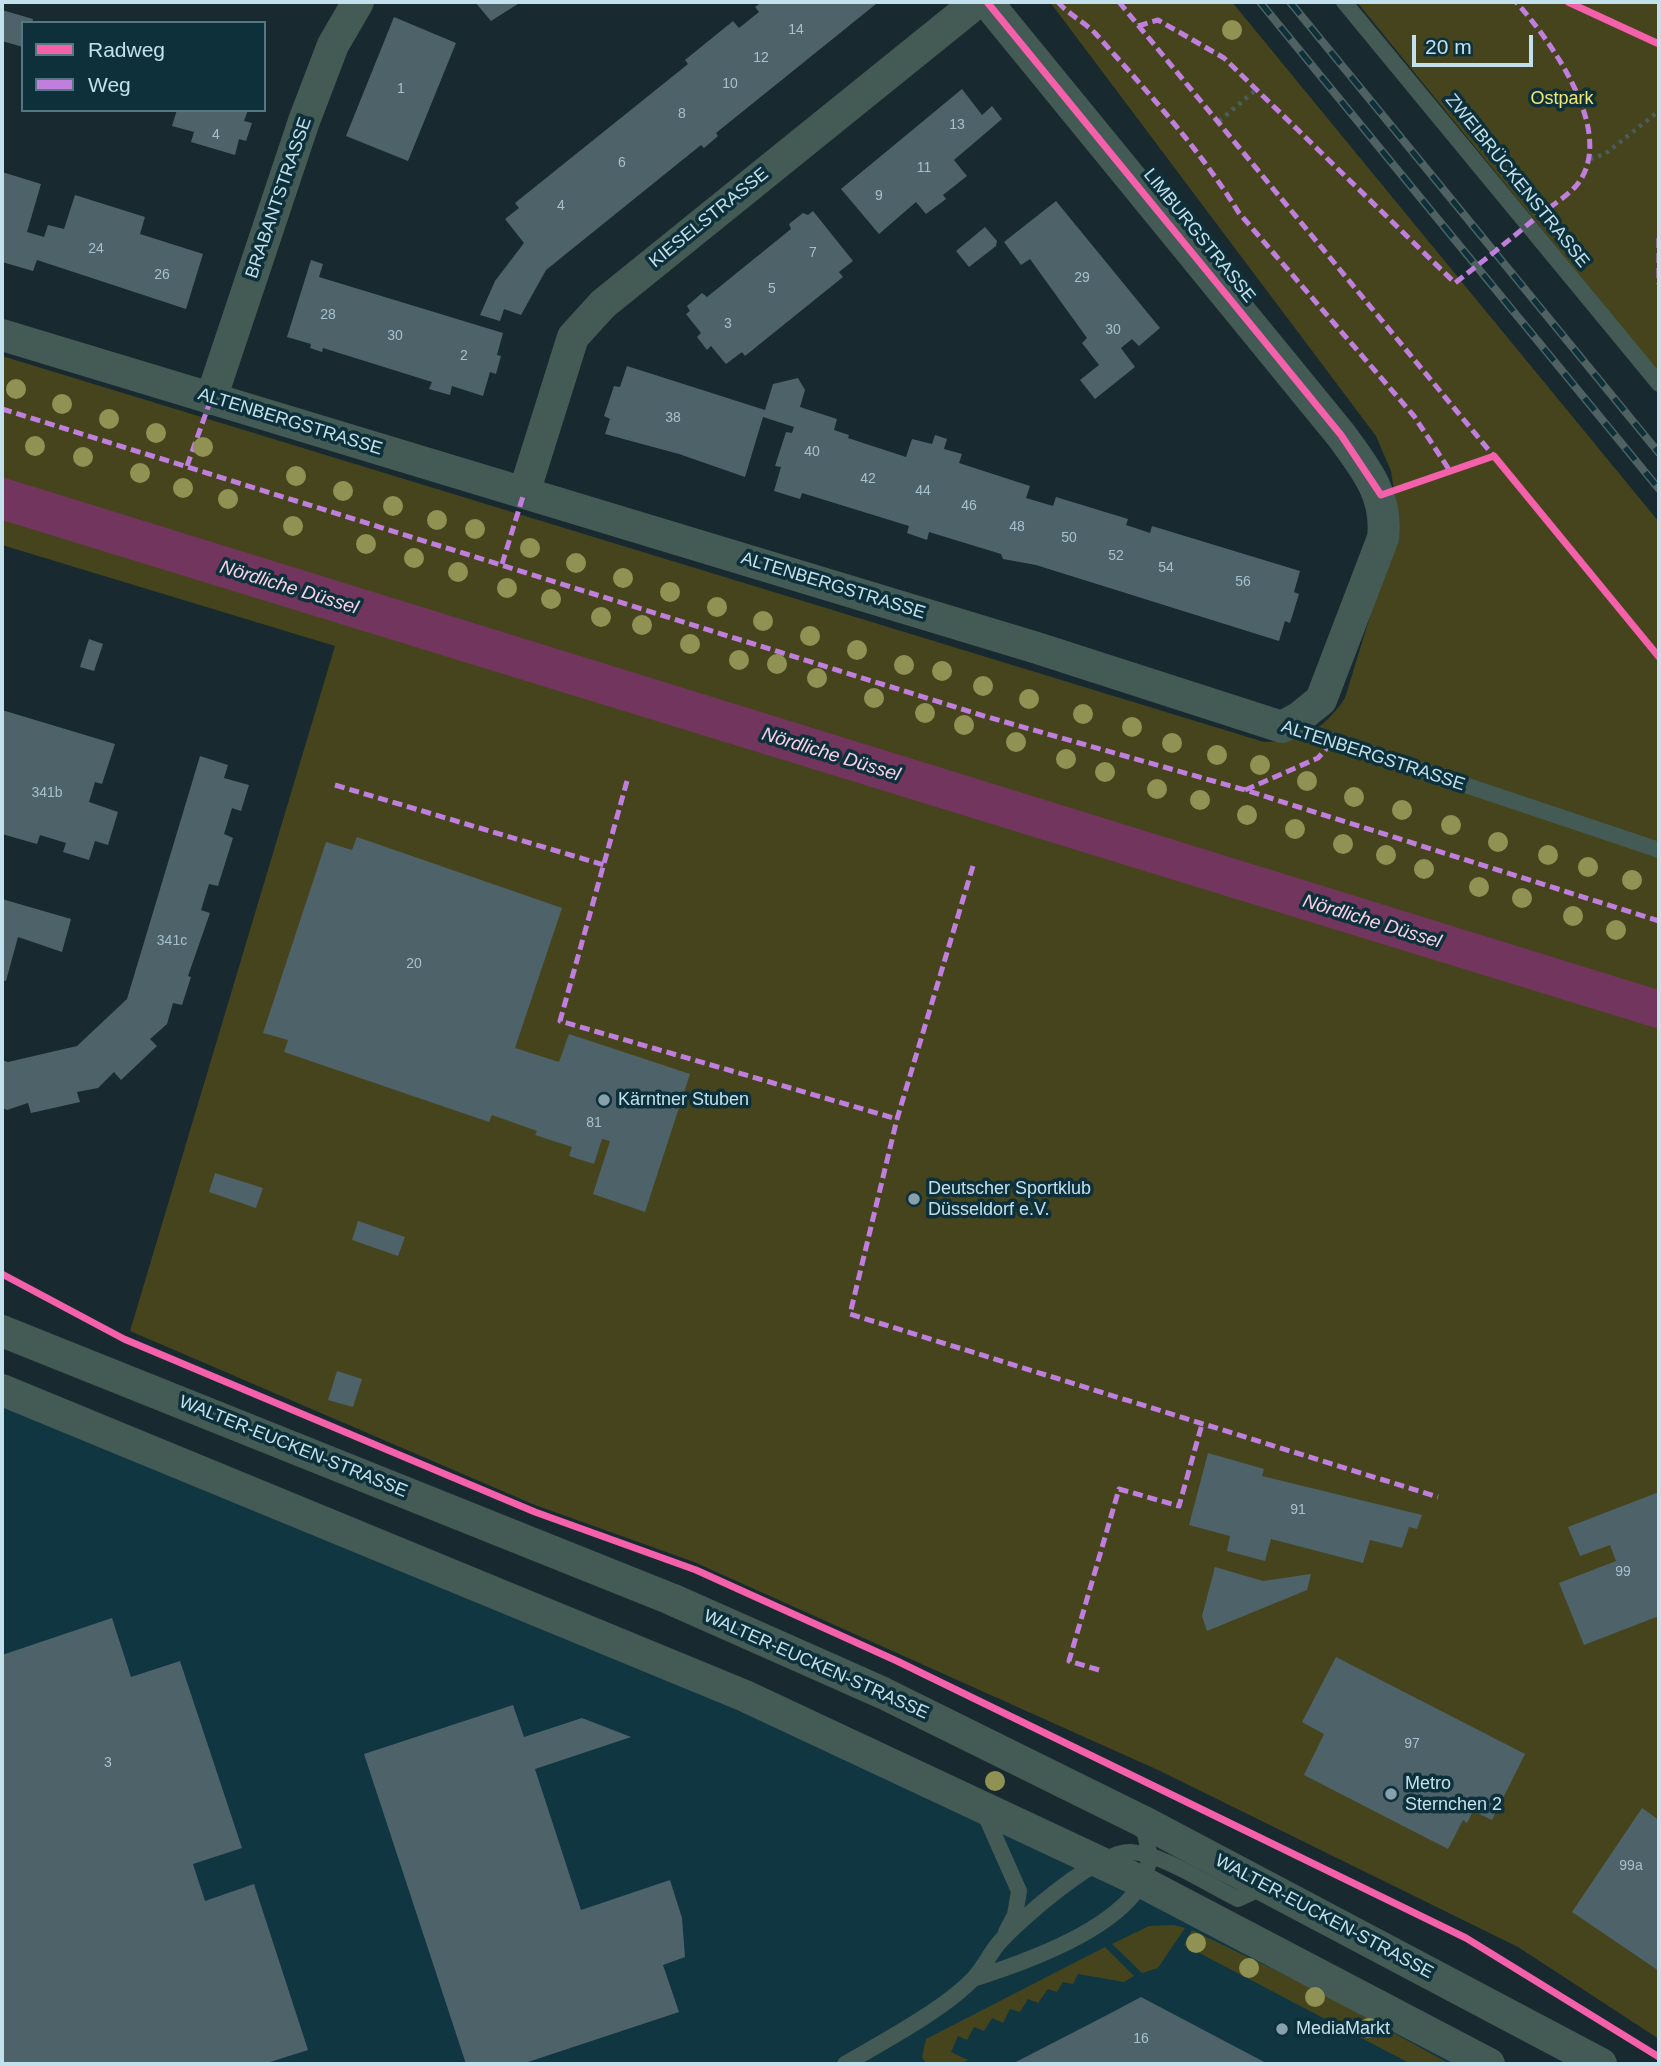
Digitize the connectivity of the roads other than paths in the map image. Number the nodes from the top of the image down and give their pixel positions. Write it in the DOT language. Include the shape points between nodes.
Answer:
graph roads {
  1 [pos="358,2"];
  2 [pos="978,2"];
  3 [pos="987,2"];
  4 [pos="1344,2"];
  5 [pos="2,335"];
  6 [pos="1659,384"];
  7 [pos="211,399"];
  8 [pos="524,493"];
  9 [pos="1282,727"];
  10 [pos="1659,850"];
  11 [pos="2,1331"];
  12 [pos="2,1390"];
  13 [pos="982,1808"];
  14 [pos="1142,1821"];
  15 [pos="1097,1862"];
  16 [pos="1145,1868"];
  17 [pos="1266,1886"];
  18 [pos="999,1944"];
  19 [pos="973,1979"];
  20 [pos="845,2064"];
  21 [pos="1489,2064"];
  22 [pos="1601,2064"];
  1 -- 7 [label="street, BRABANTSTRASSE" via="333,45 309,108"];
  2 -- 8 [label="street, KIESELSTRASSE" via="603,304 573,337"];
  3 -- 9 [label="street, LIMBURGSTRASSE" via="1341,435 1381,495 1383,538 1321,699"];
  4 -- 6 [label="lane, ZWEIBRÜCKENSTRASSE"];
  5 -- 7 [label="street, ALTENBERGSTRASSE"];
  7 -- 8 [label="street, ALTENBERGSTRASSE"];
  8 -- 9 [label="street, ALTENBERGSTRASSE"];
  9 -- 10 [label="lane, ALTENBERGSTRASSE"];
  11 -- 14 [label="street, WALTER-EUCKEN-STRASSE" via="671,1599 883,1693"];
  12 -- 13 [label="street" via="745,1696"];
  13 -- 15 [label="street"];
  13 -- 18 [label="lane" via="1019,1891 1016,1915"];
  14 -- 16 [label="lane"];
  14 -- 17 [label="street, WALTER-EUCKEN-STRASSE"];
  15 -- 16 [label="street"];
  15 -- 18 [label="lane"];
  16 -- 17 [label="lane" via="1238,1899"];
  16 -- 19 [label="lane" via="1120,1911 1038,1958"];
  16 -- 21 [label="street"];
  17 -- 22 [label="street, WALTER-EUCKEN-STRASSE"];
  18 -- 19 [label="lane"];
  19 -- 20 [label="lane" via="912,2024"];
}
